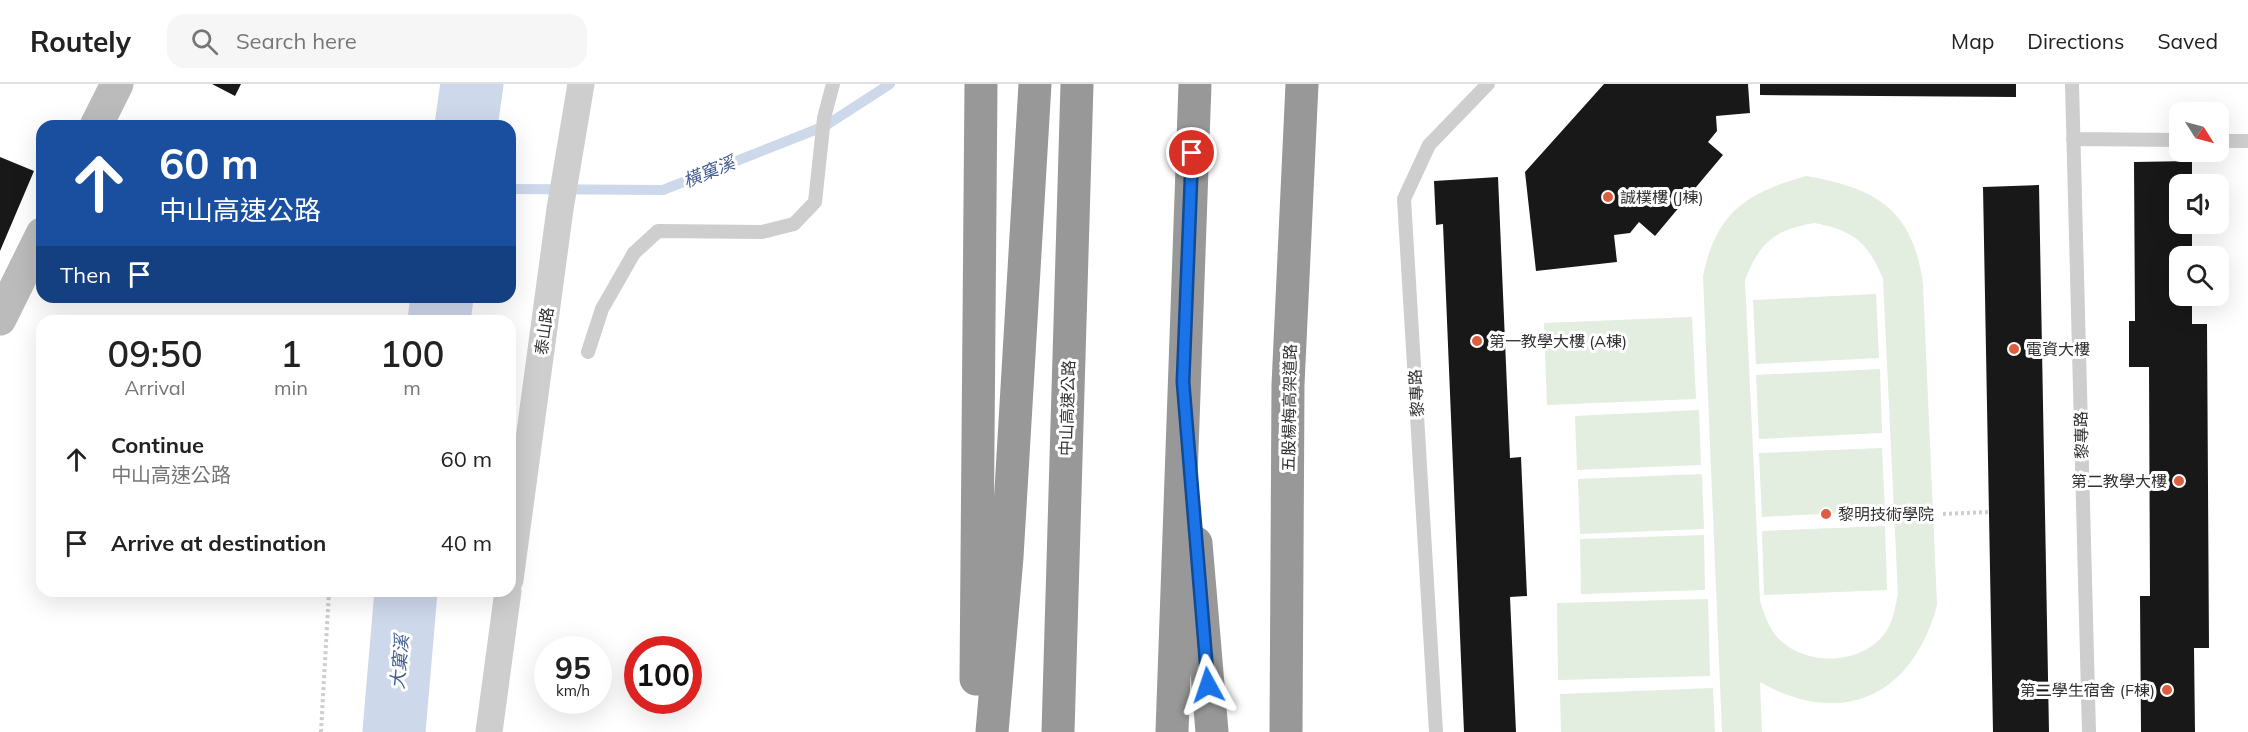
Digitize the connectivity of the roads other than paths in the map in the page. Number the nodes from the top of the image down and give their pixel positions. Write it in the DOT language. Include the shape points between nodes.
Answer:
graph roads {
  1 [pos="117,84"];
  2 [pos="581,84"];
  3 [pos="833,84"];
  4 [pos="981,84"];
  5 [pos="1035,84"];
  6 [pos="1077,84"];
  7 [pos="1195,84"];
  8 [pos="1302,84"];
  9 [pos="1309,84"];
  10 [pos="1488,84"];
  11 [pos="2072,84"];
  12 [pos="99,120"];
  13 [pos="1034,121"];
  14 [pos="2073,139"];
  15 [pos="2169,140"];
  16 [pos="2229,141"];
  17 [pos="2248,141"];
  18 [pos="36,246"];
  19 [pos="0,319"];
  20 [pos="588,352"];
  21 [pos="1183,382"];
  22 [pos="516,535"];
  23 [pos="507,597"];
  24 [pos="489,732"];
  25 [pos="975,732"];
  26 [pos="992,732"];
  27 [pos="1058,732"];
  28 [pos="1172,732"];
  29 [pos="1212,732"];
  30 [pos="1286,732"];
  31 [pos="1294,732"];
  32 [pos="1436,732"];
  33 [pos="2089,732"];
  1 -- 12 [label="main road"];
  2 -- 22 [label="street, 泰山路"];
  3 -- 20 [label="lane" via="824,118 815,202 794,224 762,232 658,231 628,262 602,309"];
  4 -- 25 [label="highway"];
  5 -- 13 [label="highway"];
  6 -- 27 [label="highway, 中山高速公路"];
  7 -- 21 [label="highway"];
  8 -- 30 [label="highway, 五股楊梅高架道路" via="1288,385"];
  9 -- 31 [label="lane" via="1295,400"];
  10 -- 32 [label="lane, 黎專路" via="1429,145 1404,199"];
  11 -- 14 [label="lane, 黎專路"];
  13 -- 25 [label="highway" via="989,619"];
  13 -- 26 [label="highway"];
  14 -- 15 [label="lane"];
  14 -- 33 [label="lane, 黎專路"];
  16 -- 17 [label="lane"];
  18 -- 19 [label="main road"];
  21 -- 28 [label="highway"];
  21 -- 29 [label="highway"];
  23 -- 24 [label="street"];
}
